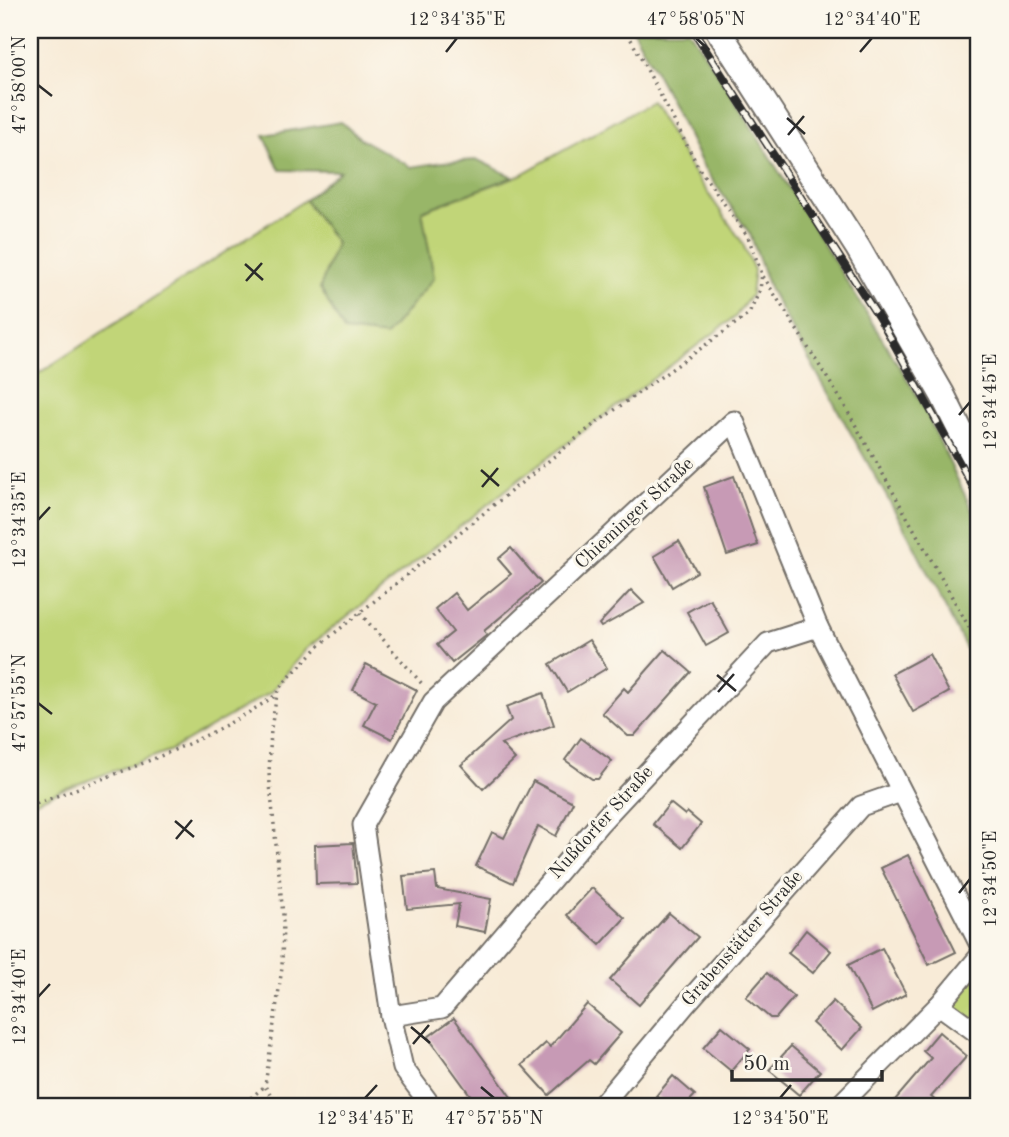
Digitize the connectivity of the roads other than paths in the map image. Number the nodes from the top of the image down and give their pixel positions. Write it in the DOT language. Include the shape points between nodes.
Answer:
graph roads {
  1 [pos="718,30"];
  2 [pos="979,468"];
  3 [pos="818,627"];
  4 [pos="901,792"];
  5 [pos="979,943"];
  6 [pos="979,957"];
  7 [pos="939,1005"];
  8 [pos="391,1016"];
  9 [pos="979,1034"];
  10 [pos="432,1107"];
  11 [pos="600,1107"];
  12 [pos="838,1107"];
  1 -- 2 [label="street" via="858,248"];
  3 -- 4 [label="street, Chieminger Straße"];
  3 -- 8 [label="street, Nußdorfer Straße" via="768,643 599,824 442,1008"];
  3 -- 8 [label="street, Chieminger Straße" via="734,421 433,702 363,825"];
  4 -- 5 [label="street, Chieminger Straße"];
  4 -- 11 [label="street, Grabenstätter Straße" via="861,806"];
  6 -- 7 [label="street"];
  7 -- 9 [label="street"];
  7 -- 12 [label="street"];
  8 -- 10 [label="street, Chieminger Straße" via="403,1068"];
}
